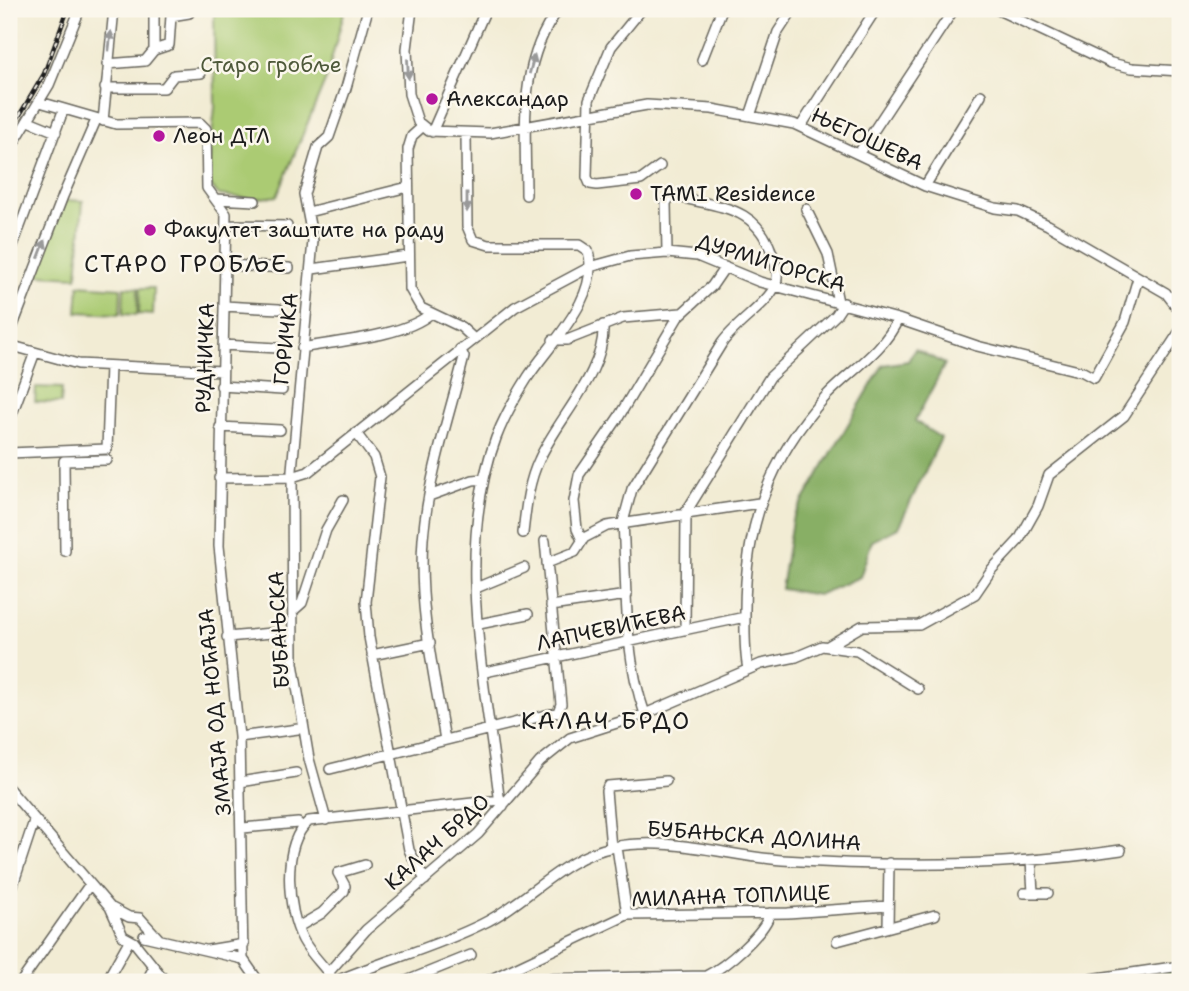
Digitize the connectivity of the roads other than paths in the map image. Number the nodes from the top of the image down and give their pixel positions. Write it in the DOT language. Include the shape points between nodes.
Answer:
graph roads {
  1 [pos="80,9"];
  2 [pos="114,9"];
  3 [pos="154,9"];
  4 [pos="190,9"];
  5 [pos="368,9"];
  6 [pos="412,9"];
  7 [pos="486,9"];
  8 [pos="559,9"];
  9 [pos="642,9"];
  10 [pos="722,9"];
  11 [pos="793,9"];
  12 [pos="876,9"];
  13 [pos="954,9"];
  14 [pos="996,9"];
  15 [pos="154,50"];
  16 [pos="702,60"];
  17 [pos="107,64"];
  18 [pos="1180,71"];
  19 [pos="201,73"];
  20 [pos="106,88"];
  21 [pos="981,95"];
  22 [pos="40,102"];
  23 [pos="63,111"];
  24 [pos="750,116"];
  25 [pos="587,117"];
  26 [pos="29,121"];
  27 [pos="100,121"];
  28 [pos="526,125"];
  29 [pos="801,126"];
  30 [pos="422,127"];
  31 [pos="56,132"];
  32 [pos="432,132"];
  33 [pos="467,134"];
  34 [pos="9,151"];
  35 [pos="859,153"];
  36 [pos="660,166"];
  37 [pos="925,186"];
  38 [pos="408,187"];
  39 [pos="526,195"];
  40 [pos="214,199"];
  41 [pos="255,201"];
  42 [pos="806,209"];
  43 [pos="308,212"];
  44 [pos="226,225"];
  45 [pos="287,226"];
  46 [pos="667,253"];
  47 [pos="9,256"];
  48 [pos="408,256"];
  49 [pos="225,265"];
  50 [pos="590,267"];
  51 [pos="726,267"];
  52 [pos="289,268"];
  53 [pos="312,269"];
  54 [pos="1139,278"];
  55 [pos="775,286"];
  56 [pos="841,302"];
  57 [pos="224,306"];
  58 [pos="279,309"];
  59 [pos="1180,312"];
  60 [pos="681,313"];
  61 [pos="430,314"];
  62 [pos="898,319"];
  63 [pos="603,325"];
  64 [pos="1180,331"];
  65 [pos="9,336"];
  66 [pos="473,338"];
  67 [pos="554,340"];
  68 [pos="9,345"];
  69 [pos="223,345"];
  70 [pos="278,348"];
  71 [pos="302,348"];
  72 [pos="460,349"];
  73 [pos="34,355"];
  74 [pos="110,366"];
  75 [pos="222,371"];
  76 [pos="221,386"];
  77 [pos="282,390"];
  78 [pos="9,422"];
  79 [pos="220,427"];
  80 [pos="280,430"];
  81 [pos="356,433"];
  82 [pos="9,453"];
  83 [pos="107,460"];
  84 [pos="292,477"];
  85 [pos="219,478"];
  86 [pos="484,479"];
  87 [pos="429,496"];
  88 [pos="344,500"];
  89 [pos="759,503"];
  90 [pos="685,515"];
  91 [pos="623,522"];
  92 [pos="523,533"];
  93 [pos="582,540"];
  94 [pos="545,541"];
  95 [pos="65,551"];
  96 [pos="547,563"];
  97 [pos="524,568"];
  98 [pos="476,588"];
  99 [pos="626,596"];
  100 [pos="551,606"];
  101 [pos="293,611"];
  102 [pos="528,614"];
  103 [pos="745,617"];
  104 [pos="479,624"];
  105 [pos="685,630"];
  106 [pos="272,633"];
  107 [pos="227,637"];
  108 [pos="628,642"];
  109 [pos="429,643"];
  110 [pos="828,646"];
  111 [pos="372,655"];
  112 [pos="557,657"];
  113 [pos="748,669"];
  114 [pos="485,672"];
  115 [pos="918,689"];
  116 [pos="645,714"];
  117 [pos="298,729"];
  118 [pos="491,731"];
  119 [pos="239,737"];
  120 [pos="444,740"];
  121 [pos="391,754"];
  122 [pos="330,769"];
  123 [pos="296,773"];
  124 [pos="666,781"];
  125 [pos="240,782"];
  126 [pos="9,789"];
  127 [pos="501,803"];
  128 [pos="401,812"];
  129 [pos="326,820"];
  130 [pos="34,821"];
  131 [pos="298,822"];
  132 [pos="243,828"];
  133 [pos="614,847"];
  134 [pos="1121,850"];
  135 [pos="1031,861"];
  136 [pos="889,863"];
  137 [pos="365,864"];
  138 [pos="425,880"];
  139 [pos="90,884"];
  140 [pos="1048,893"];
  141 [pos="9,897"];
  142 [pos="888,906"];
  143 [pos="110,907"];
  144 [pos="770,913"];
  145 [pos="627,915"];
  146 [pos="935,915"];
  147 [pos="129,917"];
  148 [pos="298,927"];
  149 [pos="888,927"];
  150 [pos="121,928"];
  151 [pos="139,937"];
  152 [pos="158,939"];
  153 [pos="837,941"];
  154 [pos="244,944"];
  155 [pos="200,951"];
  156 [pos="146,953"];
  157 [pos="471,955"];
  158 [pos="243,959"];
  159 [pos="154,967"];
  160 [pos="1180,967"];
  161 [pos="328,973"];
  162 [pos="487,981"];
  163 [pos="21,982"];
  164 [pos="106,982"];
  165 [pos="146,982"];
  166 [pos="166,982"];
  167 [pos="259,982"];
  168 [pos="334,982"];
  169 [pos="404,982"];
  170 [pos="1070,982"];
  1 -- 22 [label="street"];
  17 -- 2 [label="street, one-way"];
  3 -- 15 [label="street"];
  4 -- 15 [label="street" via="172,15 170,43"];
  5 -- 43 [label="street, ГОРИЧКА" via="329,137 318,147 304,192"];
  6 -- 30 [label="street, one-way" via="409,87"];
  7 -- 32 [label="street"];
  28 -- 8 [label="street, one-way" via="533,60"];
  9 -- 25 [label="street" via="611,47 592,91"];
  10 -- 16 [label="street"];
  11 -- 24 [label="street" via="778,32"];
  12 -- 29 [label="street"];
  13 -- 35 [label="street"];
  14 -- 18 [label="street" via="1111,63"];
  15 -- 17 [label="street" via="142,63"];
  17 -- 20 [label="street"];
  19 -- 20 [label="street" via="174,75 164,88"];
  20 -- 27 [label="street"];
  21 -- 37 [label="street"];
  22 -- 23 [label="street"];
  22 -- 26 [label="street"];
  23 -- 27 [label="street"];
  23 -- 31 [label="street"];
  24 -- 25 [label="street, ЊЕГОШЕВА" via="712,108 647,105"];
  24 -- 29 [label="street, ЊЕГОШЕВА"];
  25 -- 28 [label="street, ЊЕГОШЕВА"];
  25 -- 36 [label="street" via="590,184 641,180"];
  26 -- 31 [label="street"];
  26 -- 34 [label="street"];
  27 -- 40 [label="street, РУДНИЧКА" via="200,124 206,128 206,183"];
  65 -- 27 [label="street, one-way" via="63,196"];
  28 -- 33 [label="street, ЊЕГОШЕВА"];
  28 -- 39 [label="street"];
  29 -- 35 [label="street, ЊЕГОШЕВА"];
  30 -- 32 [label="street, ЊЕГОШЕВА"];
  30 -- 38 [label="street" via="409,145"];
  31 -- 47 [label="street"];
  32 -- 33 [label="street, ЊЕГОШЕВА"];
  33 -- 50 [label="street, one-way" via="467,226 473,240 489,245 581,245 588,251"];
  35 -- 37 [label="street, ЊЕГОШЕВА"];
  37 -- 54 [label="street, ЊЕГОШЕВА" via="1018,211"];
  38 -- 43 [label="street"];
  38 -- 48 [label="street"];
  40 -- 41 [label="street"];
  40 -- 44 [label="street, РУДНИЧКА" via="225,209"];
  42 -- 56 [label="street" via="828,254"];
  43 -- 53 [label="street, ГОРИЧКА"];
  44 -- 45 [label="street"];
  44 -- 49 [label="street, РУДНИЧКА"];
  46 -- 50 [label="street, ДУРМИТОРСКА" via="619,258"];
  46 -- 51 [label="street, ДУРМИТОРСКА" via="697,256"];
  46 -- 55 [label="street" via="665,214 670,197 741,213 758,225 767,239 778,274"];
  48 -- 53 [label="street"];
  48 -- 61 [label="street" via="410,289 418,305"];
  49 -- 52 [label="street"];
  49 -- 57 [label="street, РУДНИЧКА"];
  50 -- 66 [label="street, ДУРМИТОРСКА" via="516,307"];
  50 -- 67 [label="street" via="578,306"];
  51 -- 55 [label="street, ДУРМИТОРСКА"];
  51 -- 60 [label="street"];
  53 -- 71 [label="street, ГОРИЧКА"];
  54 -- 59 [label="street, ЊЕГОШЕВА" via="1166,293"];
  54 -- 62 [label="street, ДУРМИТОРСКА" via="1125,322 1094,378"];
  55 -- 56 [label="street, ДУРМИТОРСКА"];
  55 -- 91 [label="street" via="722,343 632,489"];
  56 -- 62 [label="street, ДУРМИТОРСКА"];
  56 -- 90 [label="street" via="836,315 771,377"];
  57 -- 58 [label="street"];
  57 -- 69 [label="street, РУДНИЧКА"];
  60 -- 63 [label="street" via="632,316"];
  60 -- 93 [label="street" via="579,475 574,501"];
  61 -- 66 [label="street" via="461,327"];
  61 -- 71 [label="street" via="359,340"];
  62 -- 89 [label="street" via="885,342 809,416"];
  63 -- 67 [label="street" via="567,340"];
  63 -- 92 [label="street" via="600,349 582,390 548,441 533,474"];
  64 -- 110 [label="street" via="1125,416 1052,472 1020,540 975,594 919,625 862,626"];
  66 -- 72 [label="street, ДУРМИТОРСКА"];
  67 -- 86 [label="street" via="516,397"];
  68 -- 73 [label="street"];
  69 -- 70 [label="street"];
  69 -- 75 [label="street, РУДНИЧКА"];
  71 -- 84 [label="street, ГОРИЧКА"];
  72 -- 81 [label="street, ДУРМИТОРСКА"];
  72 -- 87 [label="street" via="464,357"];
  73 -- 74 [label="street"];
  73 -- 78 [label="street"];
  74 -- 75 [label="street"];
  74 -- 82 [label="street" via="107,449"];
  75 -- 76 [label="street, РУДНИЧКА"];
  76 -- 77 [label="street"];
  76 -- 79 [label="street, РУДНИЧКА"];
  79 -- 80 [label="street"];
  79 -- 85 [label="street, РУДНИЧКА"];
  81 -- 84 [label="street, ДУРМИТОРСКА" via="314,468"];
  81 -- 111 [label="street" via="374,457 381,483 366,591"];
  83 -- 95 [label="street" via="64,461"];
  84 -- 85 [label="street, ДУРМИТОРСКА"];
  84 -- 101 [label="street, БУБАЊСКА"];
  85 -- 107 [label="street, ЗМАЈА ОД НОЋАЈА"];
  86 -- 87 [label="street"];
  86 -- 98 [label="street" via="476,530"];
  87 -- 109 [label="street" via="422,559"];
  88 -- 101 [label="street" via="326,530 302,603"];
  89 -- 90 [label="street"];
  89 -- 103 [label="street" via="746,555"];
  90 -- 91 [label="street"];
  90 -- 105 [label="street"];
  91 -- 93 [label="street"];
  91 -- 99 [label="street"];
  93 -- 96 [label="street" via="575,552"];
  94 -- 96 [label="street"];
  96 -- 100 [label="street"];
  97 -- 98 [label="street"];
  98 -- 104 [label="street"];
  99 -- 100 [label="street"];
  99 -- 108 [label="street"];
  100 -- 112 [label="street"];
  101 -- 129 [label="street, БУБАЊСКА" via="294,672 309,760"];
  102 -- 104 [label="street"];
  103 -- 105 [label="street, ЛАПЧЕВИЋЕВА"];
  103 -- 113 [label="street"];
  104 -- 114 [label="street"];
  105 -- 108 [label="street, ЛАПЧЕВИЋЕВА"];
  106 -- 107 [label="street"];
  107 -- 119 [label="street, ЗМАЈА ОД НОЋАЈА"];
  108 -- 112 [label="street, ЛАПЧЕВИЋЕВА"];
  108 -- 116 [label="street"];
  109 -- 111 [label="street"];
  109 -- 120 [label="street"];
  110 -- 113 [label="street, КАЛАЧ БРДО"];
  110 -- 115 [label="street, КАЛАЧ БРДО" via="857,651"];
  111 -- 121 [label="street"];
  112 -- 114 [label="street, ЛАПЧЕВИЋЕВА"];
  112 -- 118 [label="street" via="560,709"];
  113 -- 116 [label="street, КАЛАЧ БРДО"];
  114 -- 118 [label="street"];
  116 -- 127 [label="street, КАЛАЧ БРДО" via="564,742"];
  117 -- 119 [label="street"];
  118 -- 120 [label="street"];
  118 -- 127 [label="street"];
  119 -- 125 [label="street, ЗМАЈА ОД НОЋАЈА"];
  120 -- 121 [label="street"];
  121 -- 122 [label="street"];
  121 -- 128 [label="street"];
  123 -- 125 [label="street"];
  124 -- 133 [label="street" via="608,786"];
  125 -- 132 [label="street, ЗМАЈА ОД НОЋАЈА"];
  126 -- 130 [label="street"];
  127 -- 128 [label="street"];
  127 -- 138 [label="street, КАЛАЧ БРДО" via="486,826"];
  128 -- 129 [label="street"];
  128 -- 138 [label="street" via="411,856"];
  129 -- 148 [label="street" via="309,821 298,832 291,856 290,882"];
  130 -- 139 [label="street"];
  130 -- 141 [label="street"];
  131 -- 132 [label="street"];
  132 -- 154 [label="street, ЗМАЈА ОД НОЋАЈА"];
  133 -- 136 [label="street, БУБАЊСКА ДОЛИНА" via="650,844 782,860"];
  133 -- 145 [label="street"];
  133 -- 168 [label="street, БУБАЊСКА ДОЛИНА" via="582,856 480,925"];
  134 -- 135 [label="street, БУБАЊСКА ДОЛИНА"];
  135 -- 136 [label="street, БУБАЊСКА ДОЛИНА"];
  135 -- 140 [label="street" via="1029,892"];
  136 -- 142 [label="street"];
  137 -- 148 [label="street" via="338,873 344,891 322,913"];
  138 -- 161 [label="street, КАЛАЧ БРДО" via="366,930"];
  139 -- 143 [label="street"];
  139 -- 163 [label="street"];
  142 -- 144 [label="street, МИЛАНА ТОПЛИЦЕ"];
  142 -- 149 [label="street"];
  143 -- 147 [label="street"];
  143 -- 150 [label="street"];
  144 -- 145 [label="street, МИЛАНА ТОПЛИЦЕ"];
  144 -- 162 [label="street" via="766,925 706,976"];
  145 -- 162 [label="street, МИЛАНА ТОПЛИЦЕ"];
  146 -- 149 [label="street"];
  147 -- 150 [label="street"];
  147 -- 151 [label="street" via="140,918"];
  148 -- 161 [label="street"];
  149 -- 153 [label="street"];
  150 -- 151 [label="street" via="123,936"];
  151 -- 152 [label="street"];
  151 -- 156 [label="street"];
  151 -- 164 [label="street"];
  152 -- 155 [label="street"];
  152 -- 156 [label="street"];
  154 -- 155 [label="street"];
  154 -- 158 [label="street, ЗМАЈА ОД НОЋАЈА"];
  155 -- 158 [label="street"];
  156 -- 159 [label="street"];
  157 -- 169 [label="street"];
  158 -- 167 [label="street"];
  159 -- 165 [label="street"];
  159 -- 166 [label="street"];
  160 -- 170 [label="street"];
  161 -- 168 [label="street"];
}
